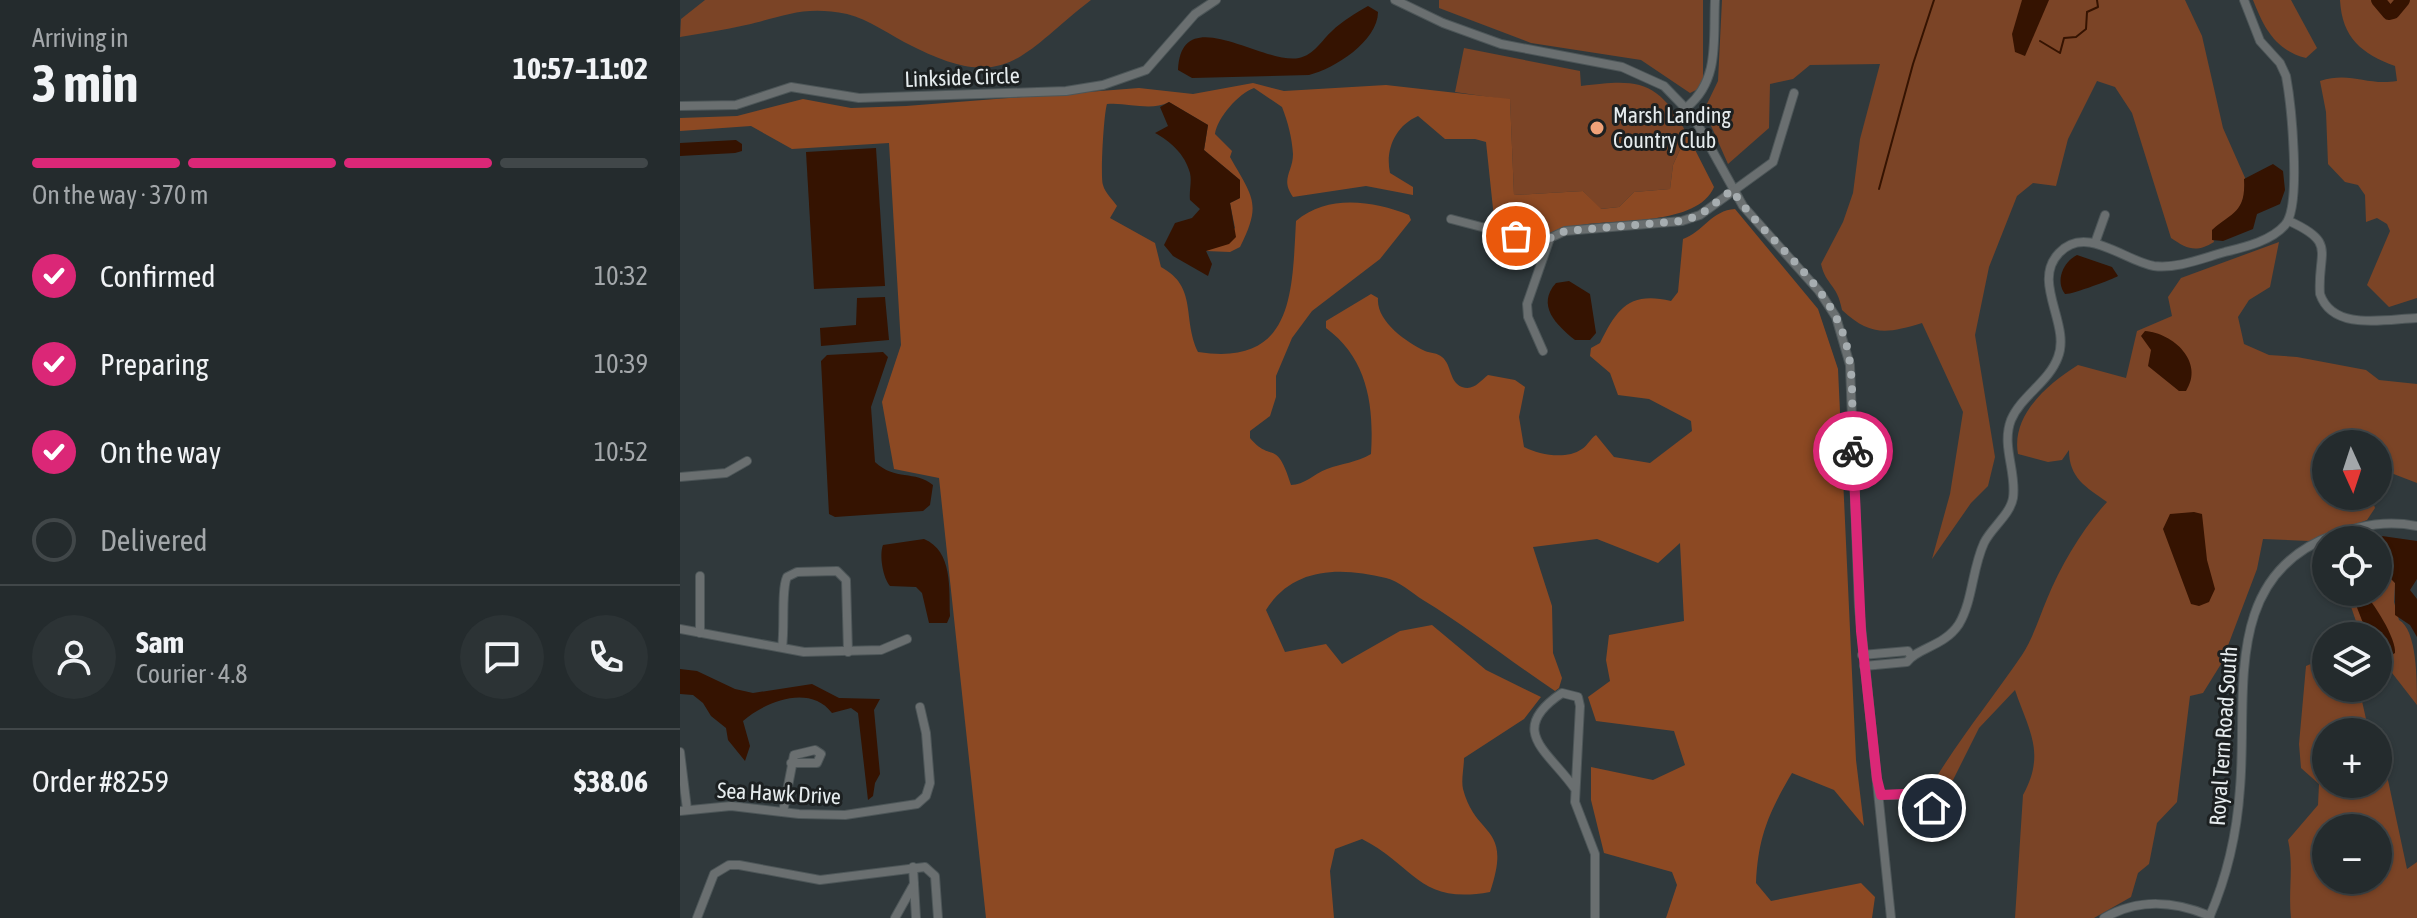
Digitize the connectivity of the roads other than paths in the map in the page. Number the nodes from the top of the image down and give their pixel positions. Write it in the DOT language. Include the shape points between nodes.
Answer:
graph roads {
  1 [pos="1216,0"];
  2 [pos="1395,0"];
  3 [pos="1715,0"];
  4 [pos="2244,0"];
  5 [pos="1794,93"];
  6 [pos="680,106"];
  7 [pos="1687,107"];
  8 [pos="1732,190"];
  9 [pos="2105,215"];
  10 [pos="1451,219"];
  11 [pos="2289,221"];
  12 [pos="2095,243"];
  13 [pos="1545,248"];
  14 [pos="2417,318"];
  15 [pos="1543,351"];
  16 [pos="747,461"];
  17 [pos="680,477"];
  18 [pos="2417,526"];
  19 [pos="700,576"];
  20 [pos="680,629"];
  21 [pos="700,633"];
  22 [pos="907,639"];
  23 [pos="782,647"];
  24 [pos="848,652"];
  25 [pos="1889,653"];
  26 [pos="1862,655"];
  27 [pos="1911,656"];
  28 [pos="1890,664"];
  29 [pos="1864,666"];
  30 [pos="920,707"];
  31 [pos="680,752"];
  32 [pos="791,763"];
  33 [pos="1575,789"];
  34 [pos="1881,795"];
  35 [pos="683,810"];
  36 [pos="783,812"];
  37 [pos="1946,816"];
  38 [pos="913,867"];
  39 [pos="914,884"];
  40 [pos="2210,917"];
  41 [pos="697,918"];
  42 [pos="895,918"];
  43 [pos="916,918"];
  44 [pos="938,918"];
  45 [pos="1595,918"];
  46 [pos="1891,918"];
  47 [pos="2104,918"];
  1 -- 6 [label="street, Linkside Circle" via="1195,14 1146,70 1103,85 859,98 791,87 736,105"];
  2 -- 7 [label="street" via="1501,44 1638,72"];
  3 -- 7 [label="street" via="1712,75 1704,92"];
  4 -- 11 [label="street" via="2260,41 2286,76 2293,180"];
  5 -- 8 [label="street" via="1773,162"];
  7 -- 8 [label="street"];
  8 -- 13 [label="street" via="1700,215 1682,221 1565,231 1550,238"];
  8 -- 26 [label="street" via="1827,301 1848,349"];
  9 -- 12 [label="street"];
  10 -- 13 [label="street"];
  11 -- 12 [label="street" via="2245,246 2162,267"];
  11 -- 14 [label="street" via="2310,230 2322,243 2320,294 2333,314 2348,319"];
  12 -- 27 [label="street" via="2069,245 2052,261 2049,284 2061,348 2052,369 2011,422 2013,502 1981,550 1958,625 1935,647"];
  13 -- 15 [label="street" via="1527,304"];
  16 -- 17 [label="street" via="726,473"];
  18 -- 40 [label="street, Royal Tern Road South" via="2378,523 2323,539 2294,556 2265,589 2245,654 2241,785 2233,839"];
  19 -- 21 [label="street"];
  20 -- 21 [label="street"];
  21 -- 23 [label="street"];
  22 -- 24 [label="street" via="881,650"];
  23 -- 24 [label="street"];
  23 -- 24 [label="street" via="787,577 837,571 846,580"];
  25 -- 26 [label="street"];
  25 -- 27 [label="street" via="1908,651"];
  25 -- 28 [label="street"];
  26 -- 29 [label="street"];
  27 -- 28 [label="street" via="1907,662"];
  28 -- 29 [label="street"];
  29 -- 34 [label="street"];
  30 -- 36 [label="street, Sea Hawk Drive" via="930,783 922,801 845,815"];
  31 -- 35 [label="street"];
  32 -- 36 [label="street"];
  33 -- 33 [label="street" via="1534,738 1540,711 1562,693 1578,697 1580,706"];
  33 -- 45 [label="street" via="1595,854"];
  34 -- 37 [label="street" via="1903,794"];
  34 -- 46 [label="street"];
  35 -- 36 [label="street, Sea Hawk Drive" via="731,806"];
  38 -- 39 [label="street"];
  38 -- 41 [label="street" via="820,880 729,865 711,878"];
  38 -- 44 [label="street" via="932,871"];
  39 -- 42 [label="street"];
  39 -- 43 [label="street"];
  40 -- 47 [label="street" via="2159,903 2128,907"];
}
